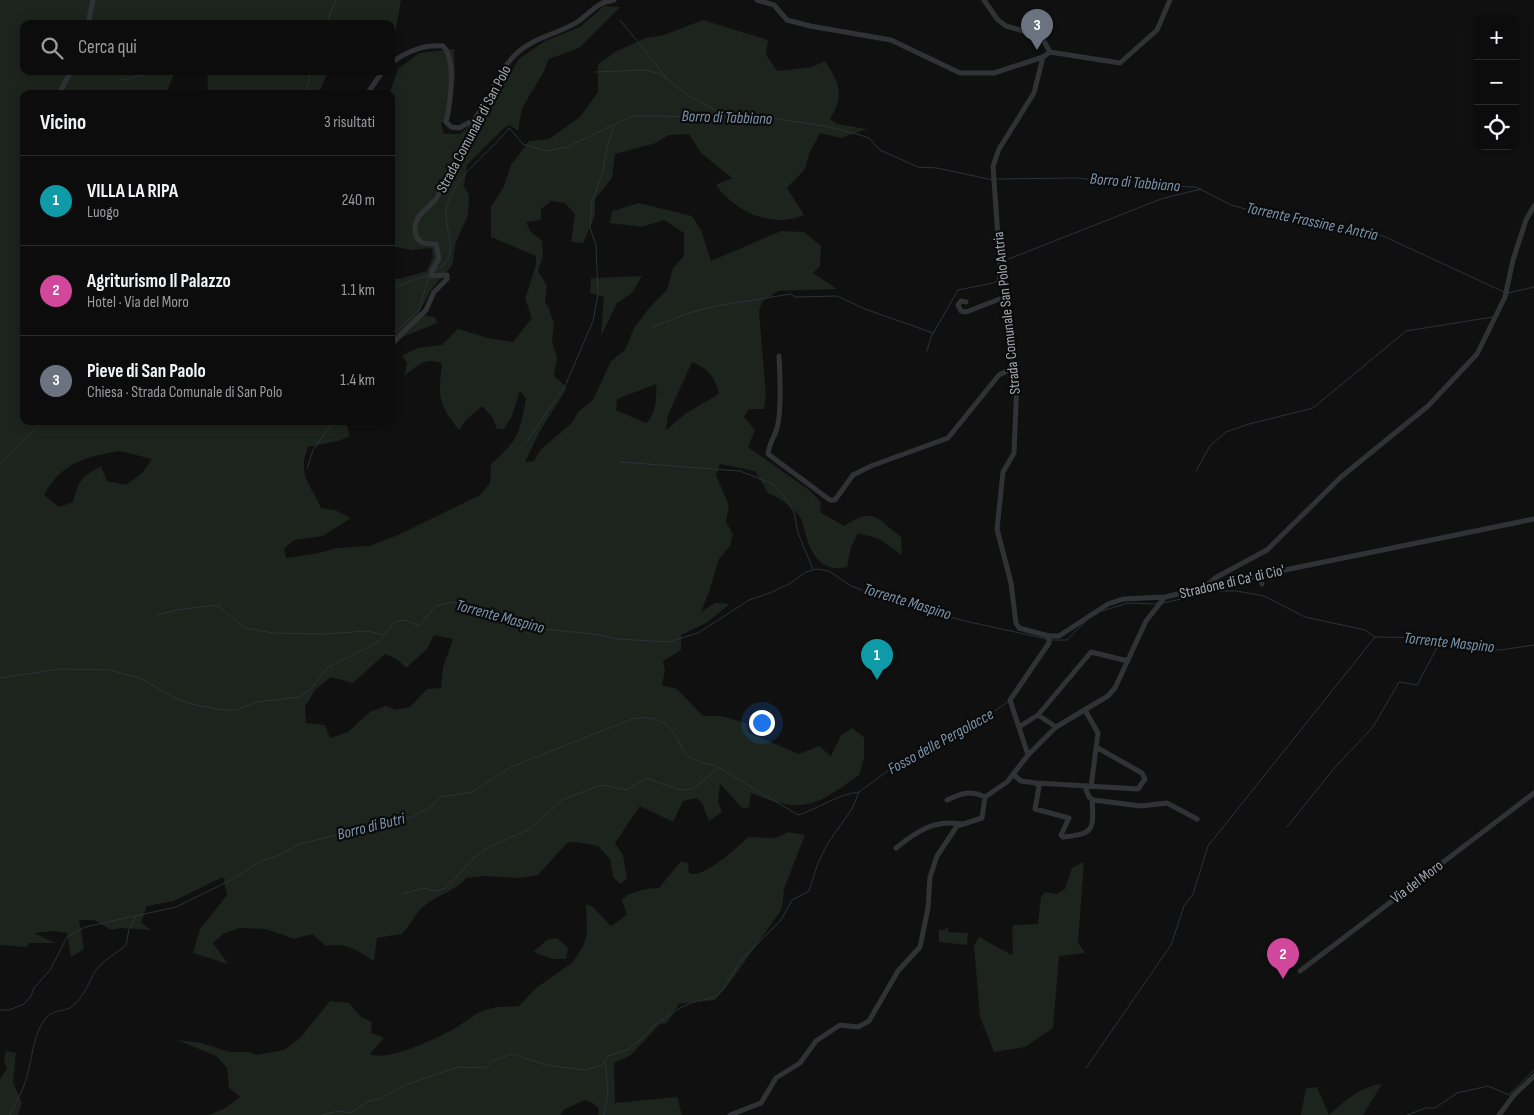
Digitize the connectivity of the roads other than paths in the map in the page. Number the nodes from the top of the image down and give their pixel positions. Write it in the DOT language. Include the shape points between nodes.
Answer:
graph roads {
  1 [pos="93,0"];
  2 [pos="614,0"];
  3 [pos="757,0"];
  4 [pos="984,0"];
  5 [pos="1170,0"];
  6 [pos="89,20"];
  7 [pos="1050,52"];
  8 [pos="1043,57"];
  9 [pos="395,61"];
  10 [pos="69,75"];
  11 [pos="380,75"];
  12 [pos="61,90"];
  13 [pos="370,90"];
  14 [pos="486,103"];
  15 [pos="1534,206"];
  16 [pos="1005,297"];
  17 [pos="966,302"];
  18 [pos="395,340"];
  19 [pos="779,356"];
  20 [pos="1015,367"];
  21 [pos="1534,519"];
  22 [pos="1260,575"];
  23 [pos="1262,584"];
  24 [pos="1205,587"];
  25 [pos="1165,597"];
  26 [pos="1049,636"];
  27 [pos="1128,661"];
  28 [pos="1084,710"];
  29 [pos="1038,715"];
  30 [pos="1019,726"];
  31 [pos="1056,727"];
  32 [pos="1096,747"];
  33 [pos="1028,755"];
  34 [pos="1013,774"];
  35 [pos="1036,783"];
  36 [pos="1088,787"];
  37 [pos="1534,793"];
  38 [pos="985,797"];
  39 [pos="1092,799"];
  40 [pos="947,800"];
  41 [pos="1197,818"];
  42 [pos="963,824"];
  43 [pos="896,848"];
  44 [pos="1300,971"];
  45 [pos="1534,1076"];
  46 [pos="730,1115"];
  47 [pos="1500,1115"];
  1 -- 6 [label="street"];
  2 -- 14 [label="street, Strada Comunale di San Polo" via="599,4 578,21 542,37 516,54 506,65"];
  3 -- 8 [label="street" via="774,6 787,20 890,40 960,73 994,73"];
  4 -- 7 [label="street" via="1006,26 1041,36"];
  5 -- 7 [label="street" via="1157,30 1120,62"];
  7 -- 8 [label="street"];
  8 -- 16 [label="street, Strada Comunale San Polo Antria" via="1034,93 999,149 993,166"];
  9 -- 14 [label="street" via="415,50 443,46 449,57 450,96 446,122 451,127 458,128 474,120"];
  10 -- 12 [label="street"];
  11 -- 13 [label="street"];
  14 -- 18 [label="street, Strada Comunale di San Polo" via="469,145 458,156 435,203 418,215 415,224 418,240 423,244 436,244 439,258 432,276 447,275 448,279 434,292 426,310"];
  15 -- 24 [label="street" via="1513,260 1504,297 1477,354 1428,406 1341,477 1267,550 1215,578"];
  16 -- 17 [label="street" via="961,311 958,305 961,300"];
  16 -- 20 [label="street, Strada Comunale San Polo Antria"];
  19 -- 20 [label="street" via="777,428 768,454 830,500 835,500 853,475 948,438 1000,375"];
  20 -- 26 [label="street, Strada Comunale San Polo Antria" via="1014,453 1003,472 998,529 1019,628"];
  21 -- 22 [label="street, Stradone di Ca' di Cio'"];
  22 -- 23 [label="street"];
  22 -- 24 [label="street, Stradone di Ca' di Cio'"];
  24 -- 25 [label="street, Stradone di Ca' di Cio'"];
  25 -- 26 [label="street" via="1123,599 1094,612 1059,636"];
  25 -- 27 [label="street, Stradone di Ca' di Cio'" via="1146,621"];
  26 -- 30 [label="street" via="1049,643 1010,700"];
  27 -- 28 [label="street, Stradone di Ca' di Cio'" via="1108,696"];
  27 -- 29 [label="street" via="1091,652"];
  28 -- 31 [label="street, Stradone di Ca' di Cio'"];
  28 -- 32 [label="street" via="1098,733"];
  29 -- 30 [label="street"];
  29 -- 31 [label="street"];
  30 -- 33 [label="street"];
  31 -- 33 [label="street, Stradone di Ca' di Cio'"];
  32 -- 36 [label="street"];
  32 -- 36 [label="street" via="1142,772 1145,779 1138,789"];
  33 -- 34 [label="street, Stradone di Ca' di Cio'"];
  34 -- 35 [label="street" via="1021,781"];
  34 -- 38 [label="street, Stradone di Ca' di Cio'"];
  35 -- 36 [label="street"];
  35 -- 39 [label="street" via="1039,787 1034,809 1069,818 1061,835 1063,837 1085,834 1090,830"];
  36 -- 39 [label="street"];
  37 -- 44 [label="street, Via del Moro"];
  38 -- 40 [label="street" via="975,792 962,793"];
  38 -- 42 [label="street" via="982,818"];
  39 -- 41 [label="street" via="1141,806 1167,803"];
  42 -- 43 [label="street" via="947,821 930,826"];
  42 -- 46 [label="street" via="949,836 933,870 920,947 898,971 869,1021 858,1027 840,1025 816,1040 800,1063 776,1078 761,1103"];
  45 -- 47 [label="street" via="1514,1094"];
}
